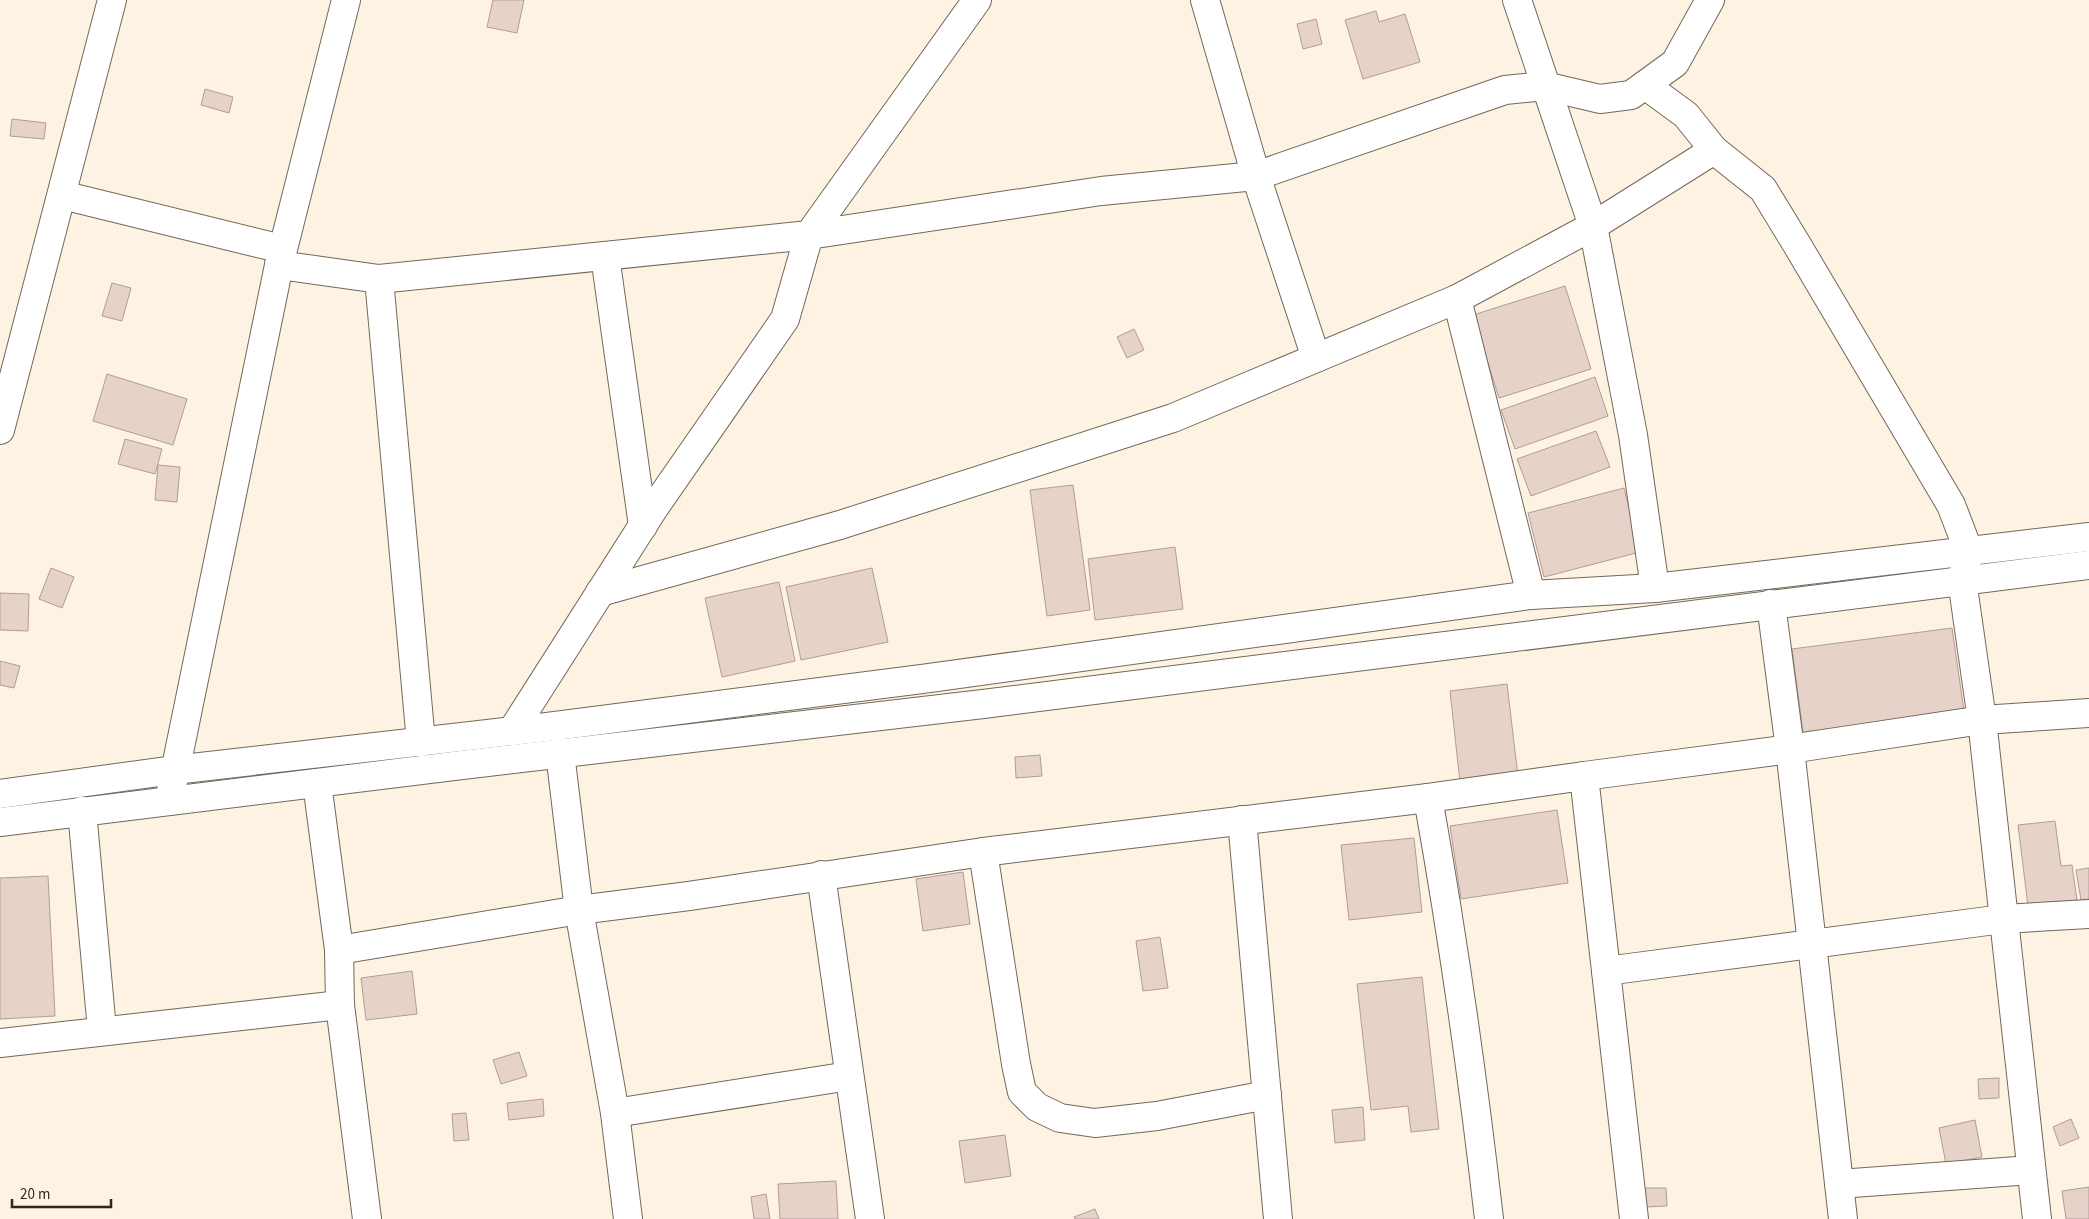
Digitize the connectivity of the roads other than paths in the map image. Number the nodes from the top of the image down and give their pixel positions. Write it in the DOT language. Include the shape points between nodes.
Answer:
graph roads {
  1 [pos="112,0"];
  2 [pos="346,0"];
  3 [pos="977,0"];
  4 [pos="1205,0"];
  5 [pos="1517,0"];
  6 [pos="1710,0"];
  7 [pos="1645,84"];
  8 [pos="1545,86"];
  9 [pos="1714,150"];
  10 [pos="1256,176"];
  11 [pos="62,195"];
  12 [pos="1593,226"];
  13 [pos="809,235"];
  14 [pos="605,256"];
  15 [pos="280,257"];
  16 [pos="379,279"];
  17 [pos="1457,299"];
  18 [pos="1316,358"];
  19 [pos="0,430"];
  20 [pos="643,526"];
  21 [pos="2089,537"];
  22 [pos="1969,552"];
  23 [pos="2089,565"];
  24 [pos="1962,580"];
  25 [pos="1655,588"];
  26 [pos="600,592"];
  27 [pos="1531,595"];
  28 [pos="1771,604"];
  29 [pos="2089,713"];
  30 [pos="1982,720"];
  31 [pos="512,731"];
  32 [pos="421,742"];
  33 [pos="1790,749"];
  34 [pos="560,753"];
  35 [pos="174,770"];
  36 [pos="1584,776"];
  37 [pos="317,783"];
  38 [pos="0,794"];
  39 [pos="1428,798"];
  40 [pos="169,801"];
  41 [pos="82,811"];
  42 [pos="1242,820"];
  43 [pos="0,822"];
  44 [pos="982,852"];
  45 [pos="821,875"];
  46 [pos="579,910"];
  47 [pos="2089,914"];
  48 [pos="2003,918"];
  49 [pos="1812,945"];
  50 [pos="339,950"];
  51 [pos="1606,971"];
  52 [pos="340,1005"];
  53 [pos="102,1030"];
  54 [pos="0,1043"];
  55 [pos="849,1076"];
  56 [pos="1267,1095"];
  57 [pos="615,1113"];
  58 [pos="2031,1170"];
  59 [pos="1839,1184"];
  60 [pos="367,1219"];
  61 [pos="628,1219"];
  62 [pos="870,1219"];
  63 [pos="1278,1219"];
  64 [pos="1489,1219"];
  65 [pos="1634,1219"];
  66 [pos="1843,1219"];
  67 [pos="2037,1219"];
  1 -- 11 [label="street"];
  2 -- 15 [label="street"];
  3 -- 13 [label="street"];
  4 -- 10 [label="street"];
  5 -- 8 [label="street"];
  6 -- 7 [label="street" via="1675,63"];
  7 -- 8 [label="street" via="1631,95 1600,99"];
  7 -- 9 [label="street" via="1686,115"];
  8 -- 10 [label="street" via="1505,90"];
  8 -- 12 [label="street"];
  9 -- 12 [label="street"];
  9 -- 22 [label="street" via="1763,189 1950,505"];
  10 -- 13 [label="street" via="1101,191"];
  10 -- 18 [label="street"];
  11 -- 15 [label="street"];
  11 -- 19 [label="street"];
  12 -- 17 [label="street"];
  12 -- 25 [label="street" via="1633,435"];
  13 -- 14 [label="street"];
  13 -- 20 [label="street" via="785,319"];
  14 -- 16 [label="street"];
  14 -- 20 [label="street"];
  15 -- 16 [label="street"];
  15 -- 35 [label="street"];
  16 -- 32 [label="street"];
  17 -- 18 [label="street"];
  17 -- 27 [label="street"];
  18 -- 26 [label="street" via="1173,418 840,524"];
  20 -- 26 [label="street"];
  21 -- 22 [label="street"];
  22 -- 24 [label="street"];
  22 -- 25 [label="street"];
  23 -- 24 [label="street"];
  24 -- 28 [label="street"];
  24 -- 30 [label="street"];
  25 -- 27 [label="street"];
  26 -- 31 [label="street"];
  27 -- 31 [label="street" via="922,679"];
  28 -- 33 [label="street"];
  28 -- 34 [label="street" via="973,705"];
  29 -- 30 [label="street"];
  30 -- 33 [label="street"];
  30 -- 48 [label="street"];
  31 -- 32 [label="street"];
  32 -- 35 [label="street"];
  33 -- 36 [label="street"];
  33 -- 49 [label="street"];
  34 -- 37 [label="street"];
  34 -- 46 [label="street"];
  35 -- 38 [label="street"];
  35 -- 40 [label="street"];
  36 -- 39 [label="street"];
  36 -- 51 [label="street"];
  37 -- 40 [label="street"];
  37 -- 50 [label="street"];
  39 -- 42 [label="street"];
  39 -- 64 [label="street" via="1446,898"];
  40 -- 41 [label="street"];
  41 -- 43 [label="street"];
  41 -- 53 [label="street"];
  42 -- 44 [label="street"];
  42 -- 56 [label="street"];
  44 -- 45 [label="street"];
  44 -- 56 [label="street" via="1022,1092 1037,1107 1060,1118 1095,1122 1157,1116"];
  45 -- 46 [label="street"];
  45 -- 55 [label="street"];
  46 -- 50 [label="street"];
  46 -- 57 [label="street"];
  47 -- 48 [label="street"];
  48 -- 49 [label="street"];
  48 -- 58 [label="street"];
  49 -- 51 [label="street"];
  49 -- 59 [label="street"];
  50 -- 52 [label="street"];
  51 -- 65 [label="street"];
  52 -- 53 [label="street"];
  52 -- 60 [label="street"];
  53 -- 54 [label="street"];
  55 -- 57 [label="street"];
  55 -- 62 [label="street"];
  56 -- 63 [label="street"];
  57 -- 61 [label="street"];
  58 -- 59 [label="street"];
  58 -- 67 [label="street"];
  59 -- 66 [label="street"];
}
